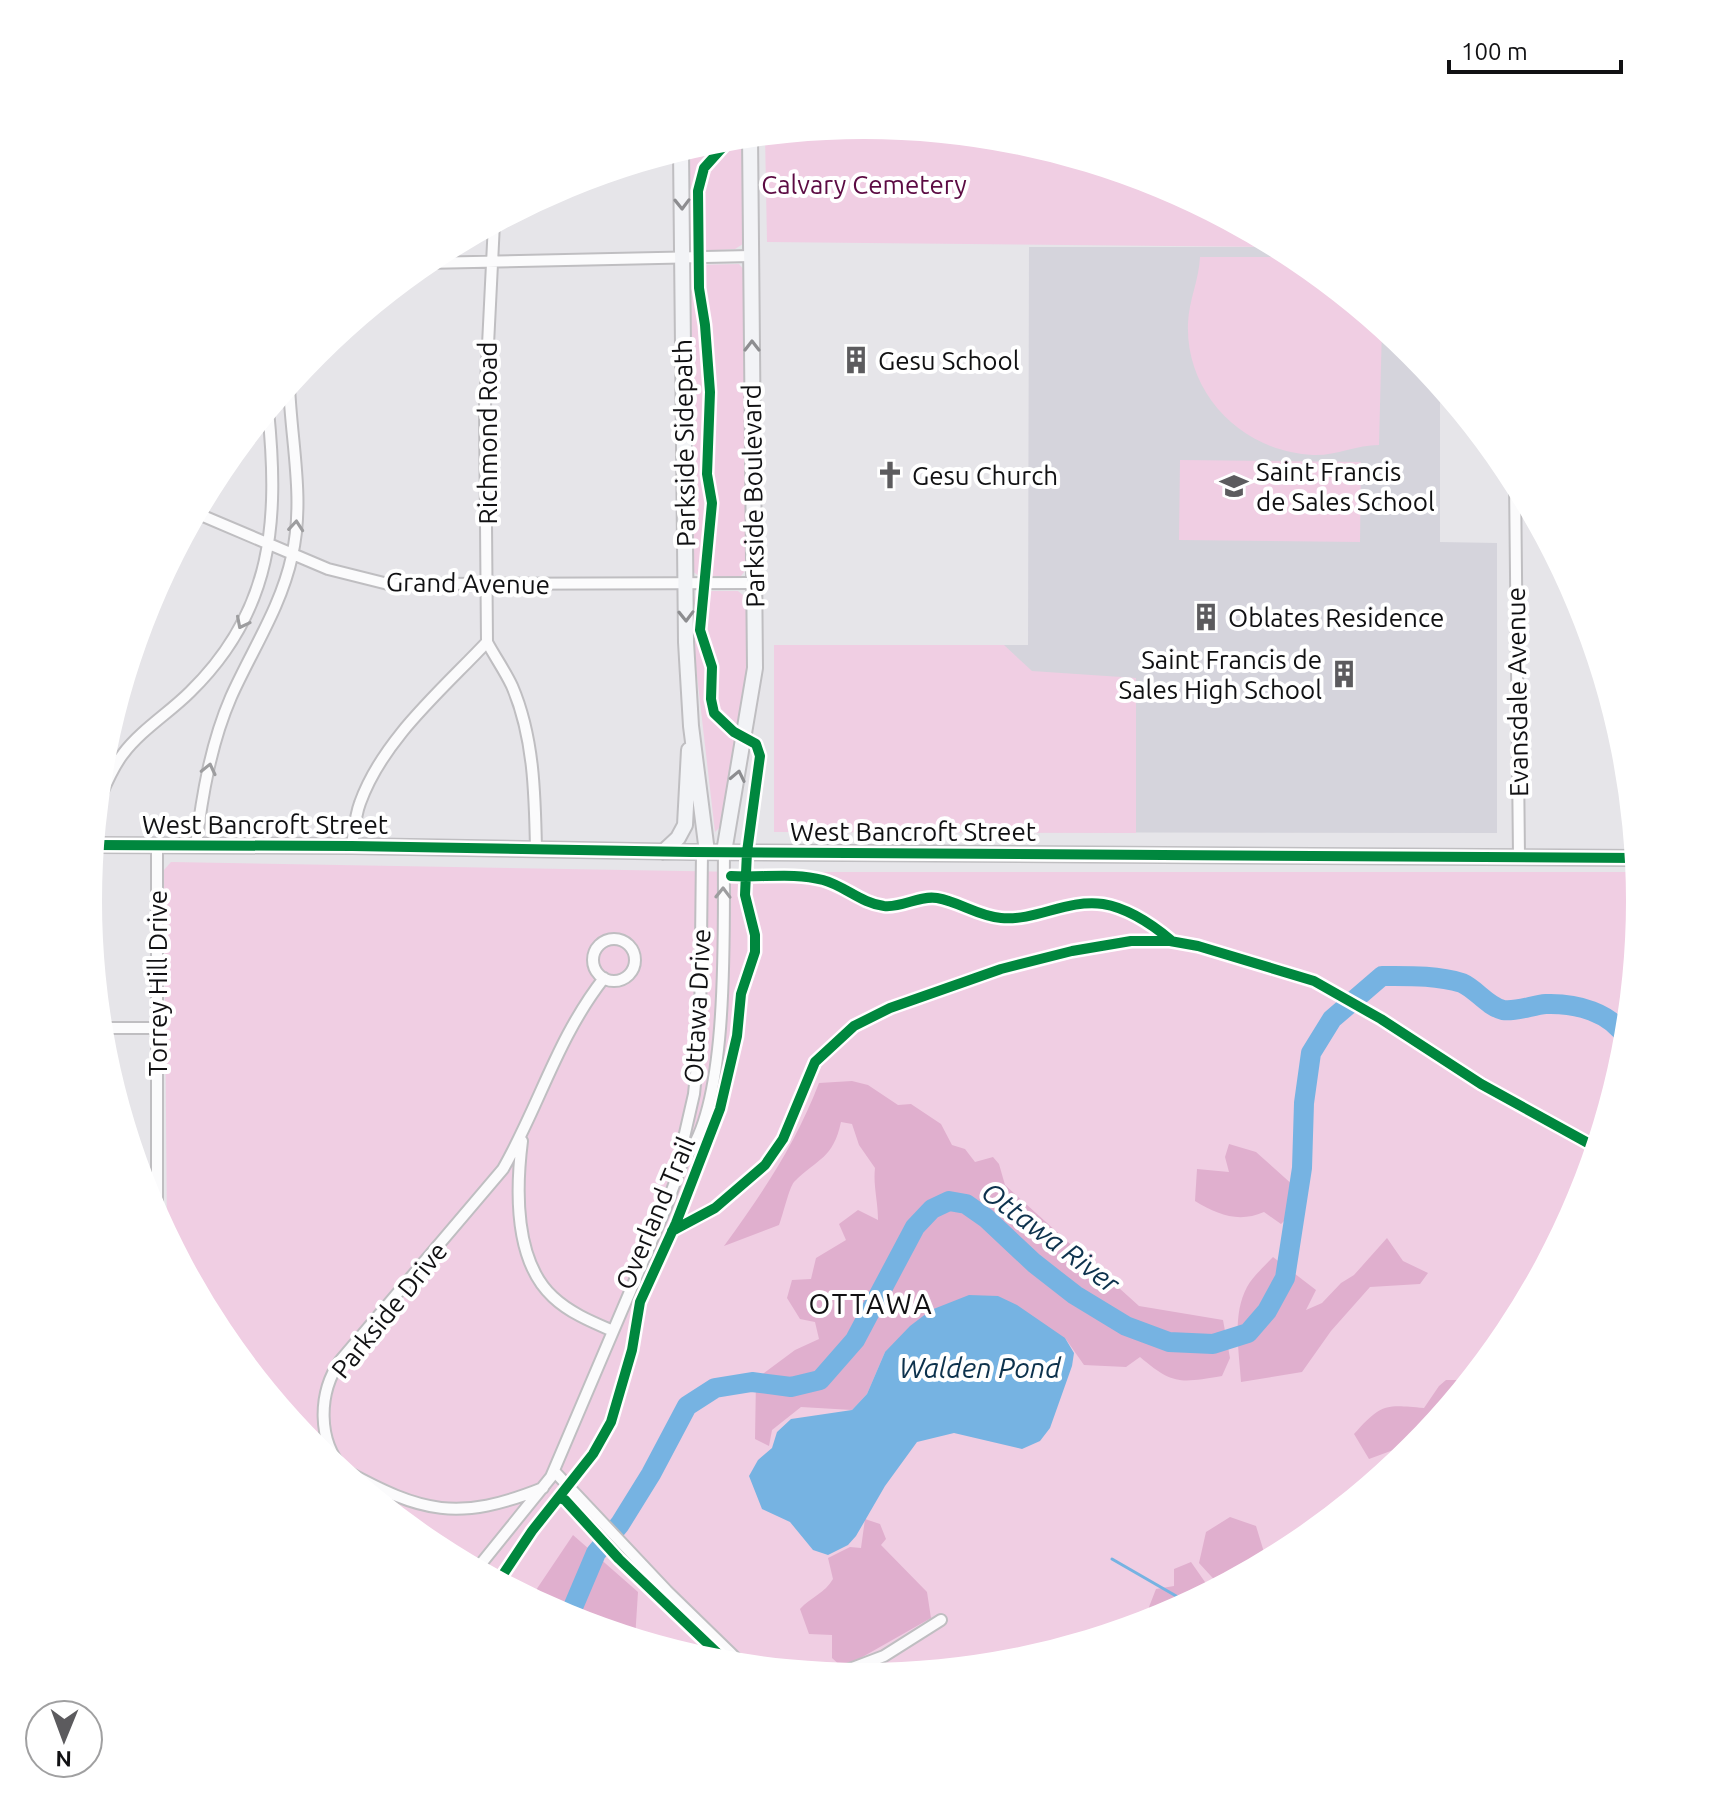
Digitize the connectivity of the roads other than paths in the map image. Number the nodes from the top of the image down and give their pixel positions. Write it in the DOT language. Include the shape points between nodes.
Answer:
graph roads {
  1 [pos="750,148"];
  2 [pos="681,162"];
  3 [pos="493,236"];
  4 [pos="751,256"];
  5 [pos="683,258"];
  6 [pos="491,260"];
  7 [pos="451,262"];
  8 [pos="290,400"];
  9 [pos="269,426"];
  10 [pos="1515,505"];
  11 [pos="206,517"];
  12 [pos="269,545"];
  13 [pos="292,556"];
  14 [pos="754,583"];
  15 [pos="685,584"];
  16 [pos="487,585"];
  17 [pos="487,642"];
  18 [pos="691,726"];
  19 [pos="114,770"];
  20 [pos="105,845"];
  21 [pos="157,846"];
  22 [pos="196,846"];
  23 [pos="352,846"];
  24 [pos="536,850"];
  25 [pos="663,852"];
  26 [pos="704,852"];
  27 [pos="724,852"];
  28 [pos="1519,856"];
  29 [pos="1625,858"];
  30 [pos="604,978"];
  31 [pos="113,1028"];
  32 [pos="156,1028"];
  33 [pos="523,1134"];
  34 [pos="683,1160"];
  35 [pos="157,1185"];
  36 [pos="613,1331"];
  37 [pos="328,1444"];
  38 [pos="554,1471"];
  39 [pos="374,1485"];
  40 [pos="543,1488"];
  41 [pos="483,1562"];
  42 [pos="941,1620"];
  43 [pos="729,1651"];
  44 [pos="863,1664"];
  1 -- 4 [label="main road, Parkside Boulevard"];
  2 -- 5 [label="main road, one-way"];
  3 -- 6 [label="street, Richmond Road"];
  4 -- 5 [label="street"];
  14 -- 4 [label="main road, Parkside Boulevard, one-way"];
  5 -- 6 [label="street"];
  5 -- 15 [label="main road"];
  6 -- 7 [label="street"];
  6 -- 16 [label="street, Richmond Road" via="485,406"];
  13 -- 8 [label="street, one-way" via="298,485"];
  9 -- 12 [label="street" via="274,492"];
  10 -- 28 [label="street, Evansdale Avenue"];
  11 -- 12 [label="street, Grand Avenue"];
  12 -- 13 [label="street, Grand Avenue"];
  12 -- 19 [label="street, one-way" via="249,609 223,655 123,753"];
  13 -- 16 [label="street, Grand Avenue" via="388,584"];
  22 -- 13 [label="street, one-way" via="206,779 223,718 271,619"];
  14 -- 15 [label="street, Grand Avenue"];
  27 -- 14 [label="main road, Parkside Boulevard, one-way" via="755,668"];
  15 -- 16 [label="street, Grand Avenue"];
  15 -- 18 [label="main road, one-way"];
  16 -- 17 [label="street, Richmond Road"];
  17 -- 23 [label="street" via="393,744 359,804"];
  17 -- 24 [label="street, Richmond Road" via="512,686 526,729"];
  18 -- 25 [label="main road" via="685,825"];
  18 -- 26 [label="main road"];
  20 -- 21 [label="main road, West Bancroft Street"];
  21 -- 22 [label="main road, West Bancroft Street"];
  21 -- 32 [label="street, Torrey Hill Drive"];
  22 -- 23 [label="main road, West Bancroft Street"];
  23 -- 24 [label="main road, West Bancroft Street"];
  24 -- 25 [label="main road, West Bancroft Street"];
  25 -- 26 [label="main road, West Bancroft Street"];
  26 -- 27 [label="main road, West Bancroft Street"];
  26 -- 34 [label="street, Ottawa Drive" via="700,1034"];
  27 -- 28 [label="main road, West Bancroft Street"];
  34 -- 27 [label="street, Ottawa Drive, one-way" via="694,1149 715,1073"];
  28 -- 29 [label="main road, West Bancroft Street"];
  30 -- 30 [label="street, Parkside Drive" via="616,980 632,970 633,951 620,940 601,943 595,951 593,962"];
  30 -- 33 [label="street, Parkside Drive" via="564,1037"];
  31 -- 32 [label="street"];
  32 -- 35 [label="street, Torrey Hill Drive"];
  33 -- 36 [label="street" via="520,1201 532,1267 563,1306"];
  33 -- 37 [label="street, Parkside Drive" via="484,1194 333,1371 325,1397"];
  34 -- 36 [label="street, Ottawa Drive"];
  36 -- 38 [label="street, Ottawa Drive"];
  38 -- 40 [label="street, Ottawa Drive"];
  38 -- 43 [label="street"];
  39 -- 40 [label="street, Parkside Drive" via="405,1500 454,1511"];
  40 -- 41 [label="street, Ottawa Drive"];
  42 -- 44 [label="street"];
}
